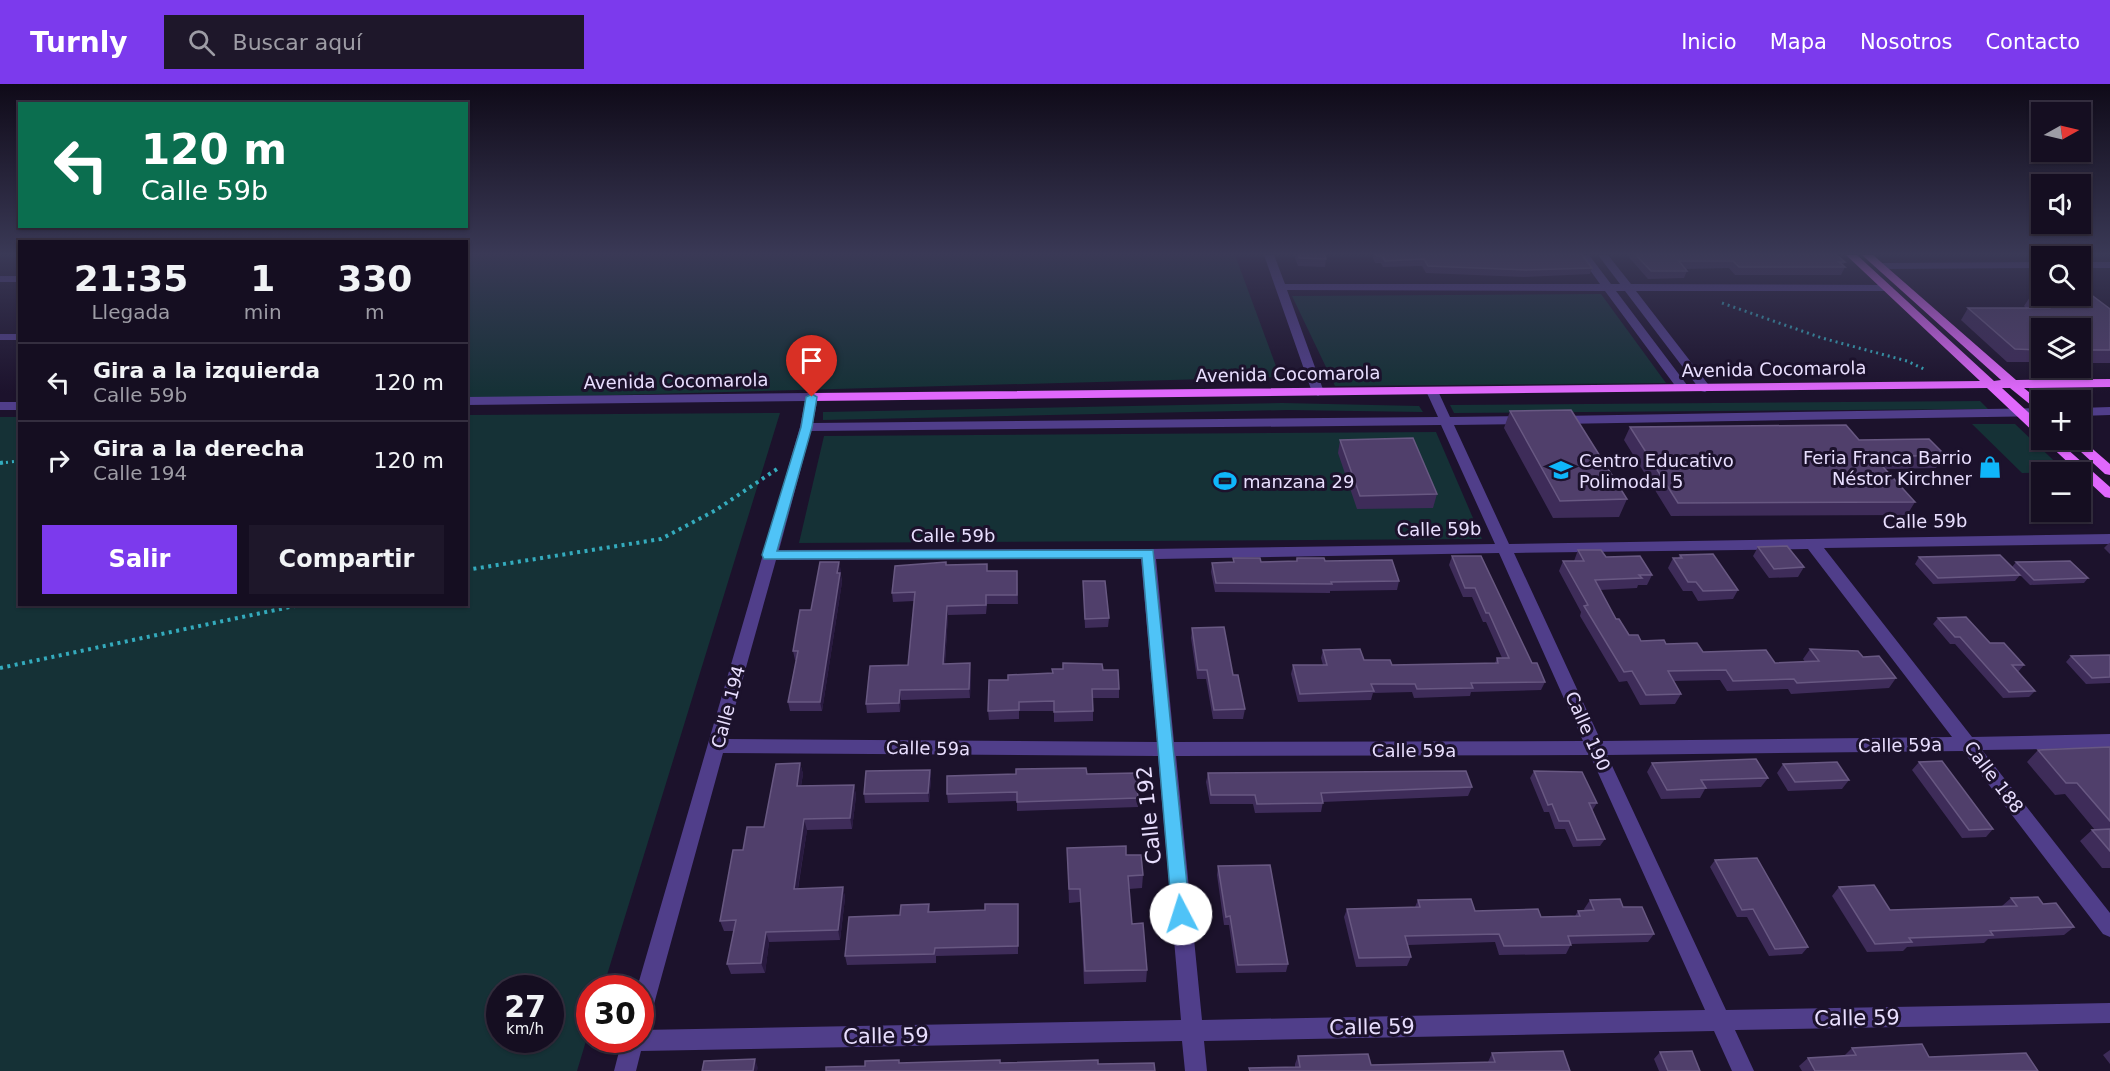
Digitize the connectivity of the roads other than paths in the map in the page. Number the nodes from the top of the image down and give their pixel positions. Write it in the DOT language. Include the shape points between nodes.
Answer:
graph roads {
  1 [pos="1287,301"];
  2 [pos="1618,301"];
  3 [pos="1639,301"];
  4 [pos="1902,301"];
  5 [pos="1919,301"];
  6 [pos="0,337"];
  7 [pos="18,337"];
  8 [pos="2110,383"];
  9 [pos="2013,384"];
  10 [pos="1990,385"];
  11 [pos="1683,388"];
  12 [pos="1705,388"];
  13 [pos="1432,391"];
  14 [pos="1318,392"];
  15 [pos="812,397"];
  16 [pos="468,401"];
  17 [pos="2031,401"];
  18 [pos="0,406"];
  19 [pos="18,406"];
  20 [pos="2091,411"];
  21 [pos="2110,411"];
  22 [pos="2020,412"];
  23 [pos="2031,412"];
  24 [pos="1446,421"];
  25 [pos="2031,422"];
  26 [pos="806,427"];
  27 [pos="2061,450"];
  28 [pos="2086,450"];
  29 [pos="2110,471"];
  30 [pos="2110,494"];
  31 [pos="2110,539"];
  32 [pos="1811,542"];
  33 [pos="1504,548"];
  34 [pos="1148,554"];
  35 [pos="769,555"];
  36 [pos="2110,741"];
  37 [pos="1969,744"];
  38 [pos="718,746"];
  39 [pos="1596,749"];
  40 [pos="1165,750"];
  41 [pos="2110,928"];
  42 [pos="652,975"];
  43 [pos="2110,1013"];
  44 [pos="1720,1021"];
  45 [pos="1192,1031"];
  46 [pos="654,1040"];
  47 [pos="630,1053"];
  48 [pos="625,1071"];
  49 [pos="1196,1071"];
  50 [pos="1743,1071"];
  1 -- 14 [label="street"];
  2 -- 11 [label="street"];
  3 -- 12 [label="street"];
  4 -- 10 [label="main road"];
  5 -- 9 [label="main road"];
  6 -- 7 [label="street"];
  8 -- 9 [label="main road, Avenida Cocomarola"];
  9 -- 10 [label="main road, Avenida Cocomarola"];
  9 -- 17 [label="main road"];
  10 -- 12 [label="main road, Avenida Cocomarola"];
  10 -- 22 [label="main road"];
  11 -- 12 [label="main road, Avenida Cocomarola"];
  11 -- 13 [label="main road, Avenida Cocomarola"];
  13 -- 14 [label="main road, Avenida Cocomarola"];
  13 -- 24 [label="street, Calle 190"];
  14 -- 15 [label="main road, Avenida Cocomarola"];
  15 -- 16 [label="street, Avenida Cocomarola"];
  15 -- 26 [label="street, Calle 194"];
  18 -- 19 [label="street"];
  20 -- 21 [label="street"];
  22 -- 23 [label="street"];
  22 -- 24 [label="street"];
  22 -- 25 [label="main road"];
  24 -- 26 [label="street"];
  24 -- 33 [label="street, Calle 190"];
  26 -- 35 [label="street, Calle 194"];
  27 -- 30 [label="main road"];
  28 -- 29 [label="main road"];
  31 -- 32 [label="street, Calle 59b"];
  32 -- 33 [label="street, Calle 59b"];
  32 -- 37 [label="street, Calle 188"];
  33 -- 34 [label="street, Calle 59b"];
  33 -- 39 [label="street, Calle 190"];
  34 -- 35 [label="street, Calle 59b"];
  34 -- 40 [label="street, Calle 192"];
  35 -- 38 [label="street, Calle 194"];
  36 -- 37 [label="street, Calle 59a"];
  37 -- 39 [label="street, Calle 59a"];
  37 -- 41 [label="street, Calle 188"];
  38 -- 40 [label="street, Calle 59a"];
  38 -- 42 [label="street, Calle 194"];
  39 -- 40 [label="street, Calle 59a"];
  39 -- 44 [label="street, Calle 190"];
  40 -- 45 [label="street, Calle 192"];
  43 -- 44 [label="street, Calle 59"];
  44 -- 45 [label="street, Calle 59"];
  44 -- 50 [label="street, Calle 190"];
  45 -- 46 [label="street, Calle 59"];
  45 -- 49 [label="street, Calle 192"];
  47 -- 48 [label="street"];
}
